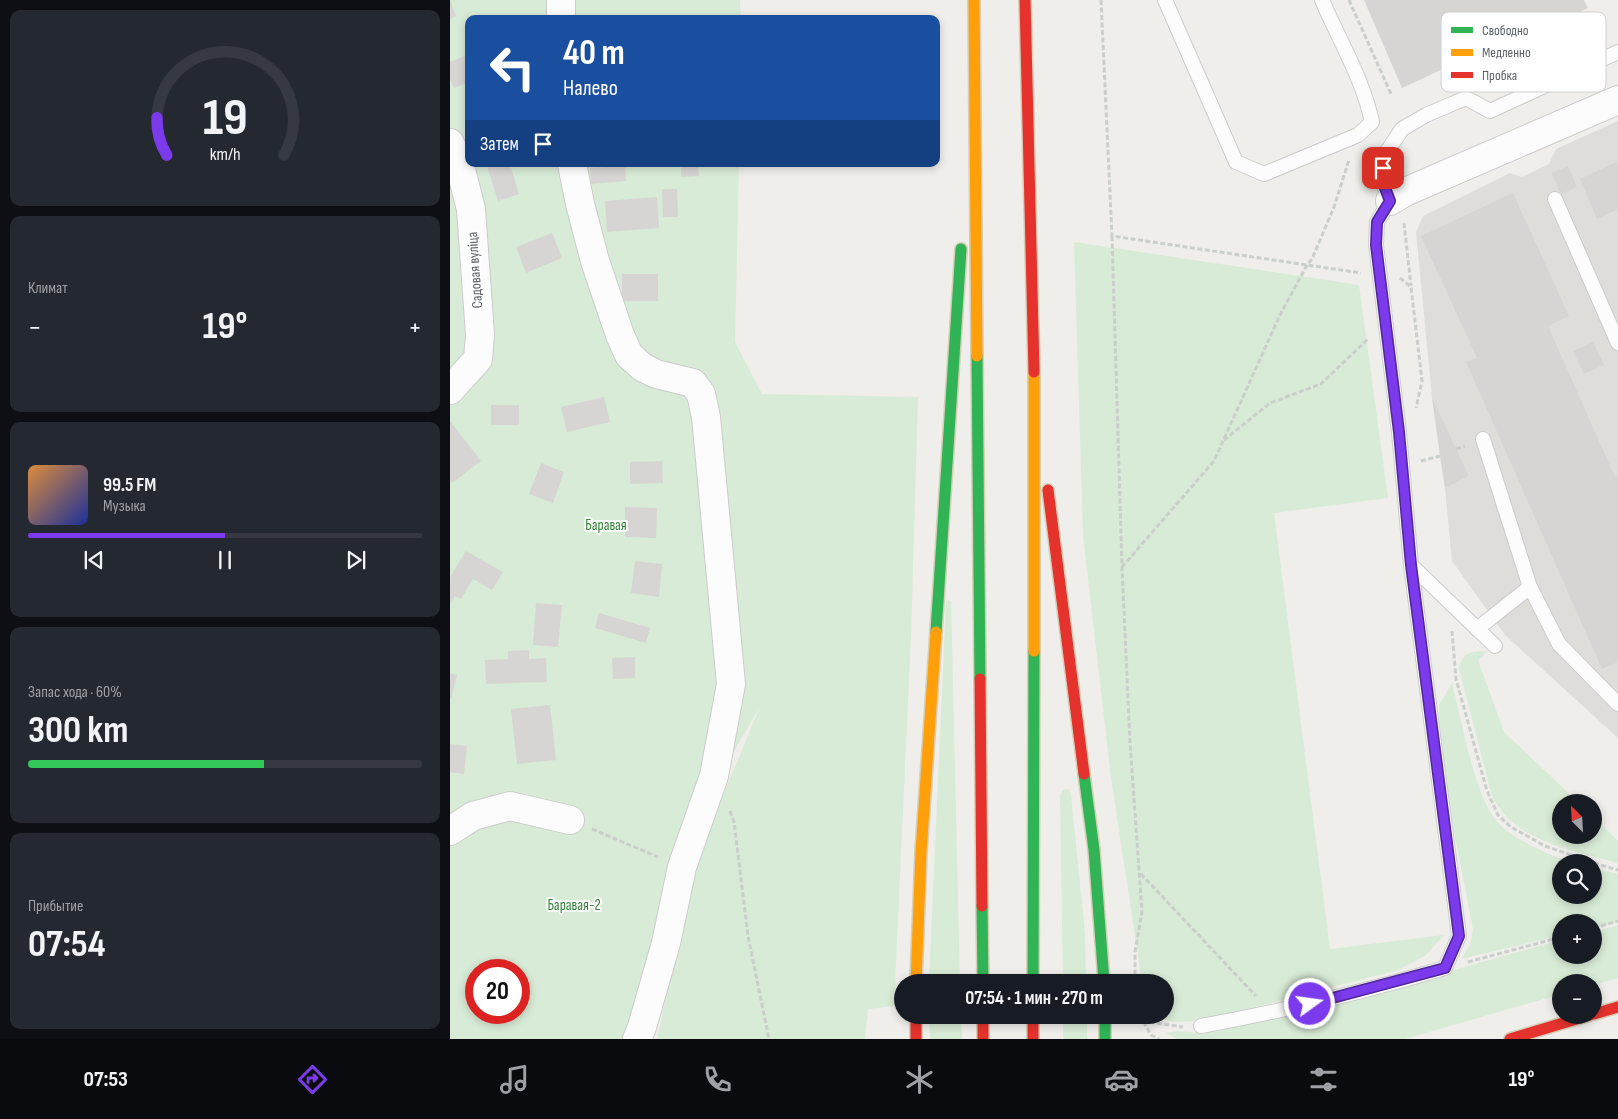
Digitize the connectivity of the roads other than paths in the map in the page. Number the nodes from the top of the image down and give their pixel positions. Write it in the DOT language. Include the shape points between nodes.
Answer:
graph roads {
  1 [pos="561,0"];
  2 [pos="974,0"];
  3 [pos="1025,0"];
  4 [pos="1165,0"];
  5 [pos="1322,0"];
  6 [pos="562,15"];
  7 [pos="975,50"];
  8 [pos="1618,52"];
  9 [pos="1606,58"];
  10 [pos="1531,92"];
  11 [pos="1618,100"];
  12 [pos="460,157"];
  13 [pos="573,167"];
  14 [pos="964,199"];
  15 [pos="1555,200"];
  16 [pos="1390,201"];
  17 [pos="962,238"];
  18 [pos="1618,343"];
  19 [pos="1034,378"];
  20 [pos="450,390"];
  21 [pos="1483,439"];
  22 [pos="1411,565"];
  23 [pos="1530,587"];
  24 [pos="1477,629"];
  25 [pos="1495,646"];
  26 [pos="1618,704"];
  27 [pos="570,820"];
  28 [pos="450,831"];
  29 [pos="916,974"];
  30 [pos="983,974"];
  31 [pos="1033,974"];
  32 [pos="1103,974"];
  33 [pos="1617,1008"];
  34 [pos="1602,1012"];
  35 [pos="916,1024"];
  36 [pos="983,1024"];
  37 [pos="1033,1024"];
  38 [pos="1105,1024"];
  39 [pos="1559,1024"];
  40 [pos="1201,1026"];
  41 [pos="637,1039"];
  42 [pos="916,1039"];
  43 [pos="983,1039"];
  44 [pos="1033,1039"];
  45 [pos="1105,1039"];
  46 [pos="1510,1039"];
  1 -- 6 [label="street"];
  2 -- 7 [label="main road"];
  3 -- 19 [label="main road"];
  4 -- 5 [label="lane" via="1236,162 1264,174 1358,135 1372,122 1355,72"];
  7 -- 14 [label="main road"];
  7 -- 30 [label="main road"];
  8 -- 9 [label="lane"];
  10 -- 16 [label="lane" via="1490,111 1466,98 1402,129 1384,156 1382,180"];
  11 -- 16 [label="street"];
  12 -- 20 [label="street, Садовая вуліца" via="471,209 480,335 478,359"];
  13 -- 41 [label="street" via="594,261 629,355 656,374 693,383 701,394 706,417 731,684 714,776 682,867 666,943"];
  15 -- 18 [label="lane"];
  16 -- 22 [label="lane" via="1377,222 1376,245 1399,432"];
  17 -- 29 [label="main road" via="921,852"];
  19 -- 31 [label="main road"];
  19 -- 32 [label="main road" via="1094,850"];
  21 -- 23 [label="lane"];
  22 -- 24 [label="lane"];
  22 -- 40 [label="lane" via="1459,936 1445,968 1272,1013"];
  23 -- 24 [label="lane"];
  23 -- 26 [label="lane" via="1559,644"];
  24 -- 25 [label="lane"];
  27 -- 28 [label="street" via="510,806 473,816"];
  33 -- 34 [label="main road"];
  35 -- 42 [label="main road"];
  36 -- 43 [label="main road"];
  37 -- 44 [label="main road"];
  38 -- 45 [label="main road"];
  39 -- 46 [label="main road"];
}
